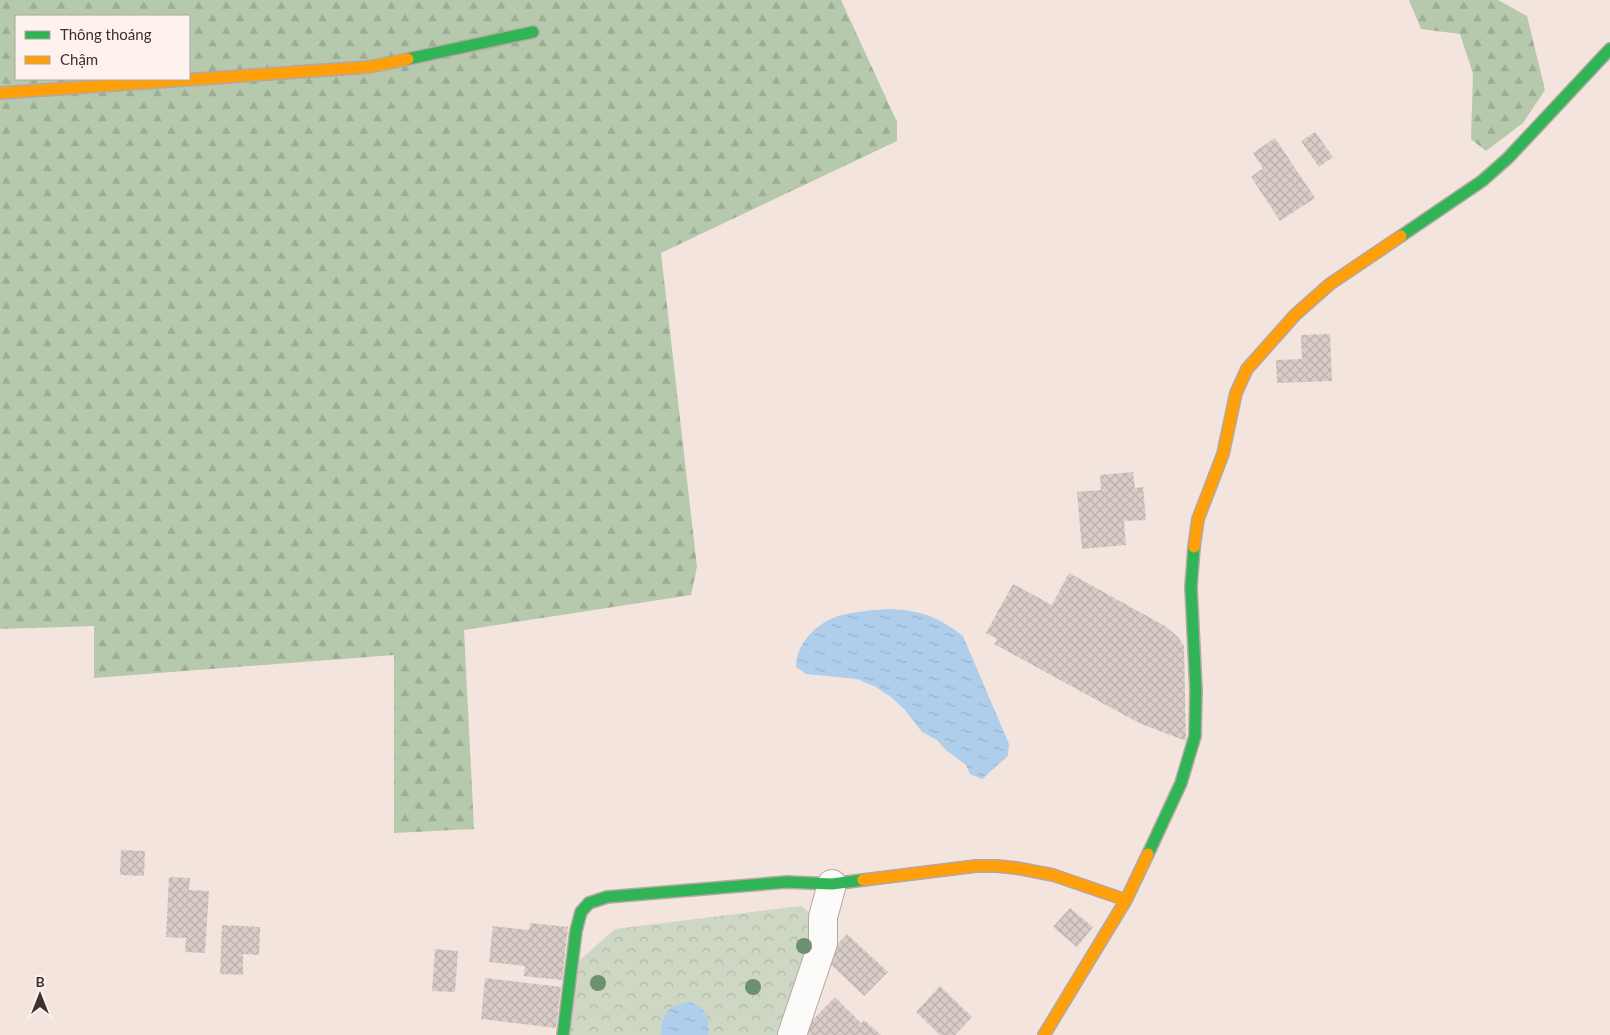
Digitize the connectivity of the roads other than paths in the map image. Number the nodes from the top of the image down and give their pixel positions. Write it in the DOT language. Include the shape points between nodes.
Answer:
graph roads {
  1 [pos="532,32"];
  2 [pos="1610,49"];
  3 [pos="184,80"];
  4 [pos="190,80"];
  5 [pos="0,93"];
  6 [pos="832,884"];
  7 [pos="1126,900"];
  8 [pos="564,1035"];
  9 [pos="792,1035"];
  10 [pos="1044,1035"];
  1 -- 4 [label="street" via="369,67"];
  2 -- 7 [label="street" via="1502,164 1330,284 1295,315 1247,369 1236,393 1223,454 1198,519 1193,552 1190,587 1196,690 1195,736 1181,783"];
  3 -- 5 [label="street"];
  6 -- 7 [label="street" via="1000,865 1066,877"];
  6 -- 8 [label="street" via="787,882 635,894 589,903 582,912 576,932"];
  6 -- 9 [label="street" via="823,917 823,943"];
  7 -- 10 [label="street"];
}
